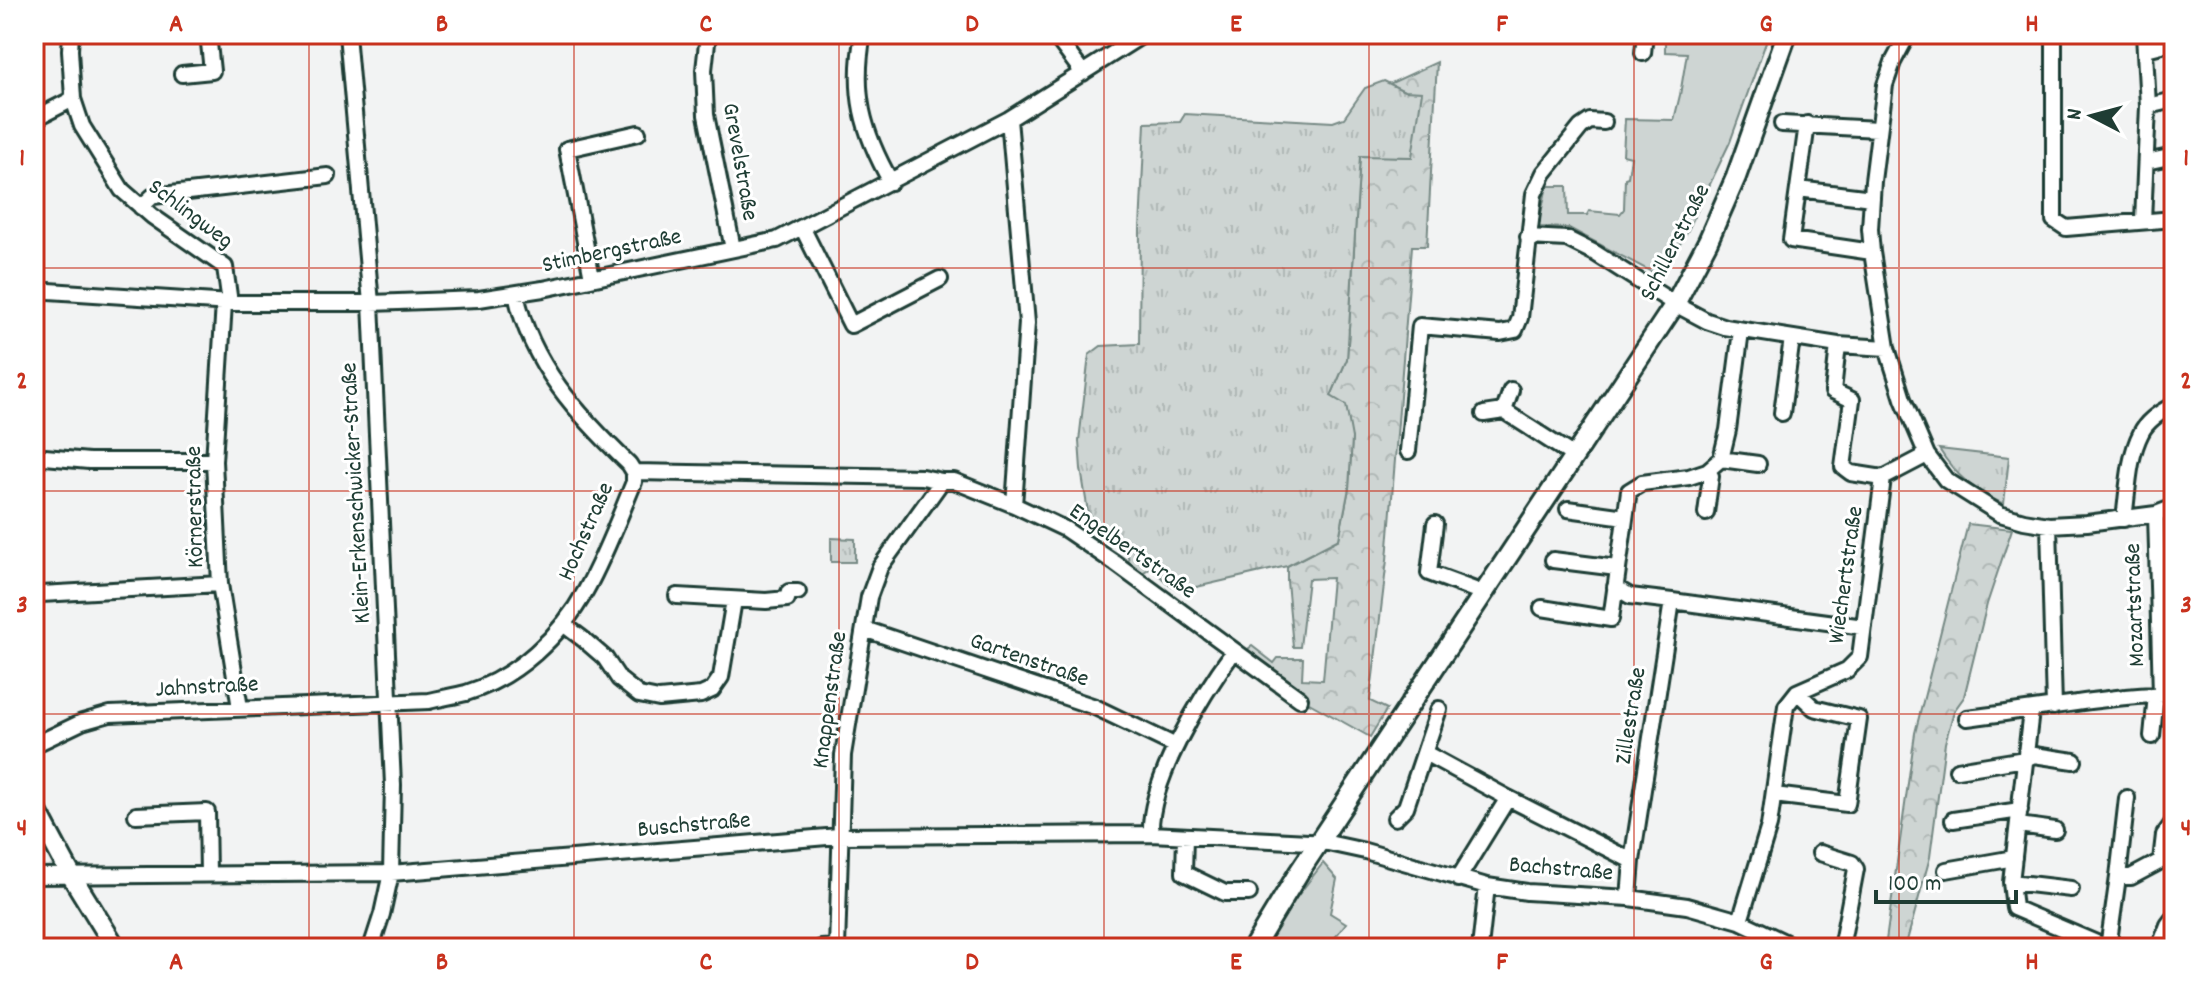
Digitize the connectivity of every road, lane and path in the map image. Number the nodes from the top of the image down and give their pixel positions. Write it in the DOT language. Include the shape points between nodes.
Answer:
graph roads {
  1 [pos="71,34"];
  2 [pos="208,34"];
  3 [pos="347,34"];
  4 [pos="708,34"];
  5 [pos="863,34"];
  6 [pos="1054,34"];
  7 [pos="1144,34"];
  8 [pos="1645,34"];
  9 [pos="1787,34"];
  10 [pos="2054,34"];
  11 [pos="1904,36"];
  12 [pos="2145,41"];
  13 [pos="2174,42"];
  14 [pos="1643,53"];
  15 [pos="1083,73"];
  16 [pos="182,74"];
  17 [pos="73,99"];
  18 [pos="2174,100"];
  19 [pos="2148,106"];
  20 [pos="34,119"];
  21 [pos="1009,119"];
  22 [pos="1604,122"];
  23 [pos="1782,124"];
  24 [pos="1807,124"];
  25 [pos="1878,129"];
  26 [pos="638,133"];
  27 [pos="2174,156"];
  28 [pos="2146,162"];
  29 [pos="328,176"];
  30 [pos="891,182"];
  31 [pos="1798,189"];
  32 [pos="1872,198"];
  33 [pos="141,207"];
  34 [pos="2174,219"];
  35 [pos="2143,221"];
  36 [pos="802,227"];
  37 [pos="1528,237"];
  38 [pos="733,249"];
  39 [pos="1872,252"];
  40 [pos="592,278"];
  41 [pos="940,279"];
  42 [pos="34,290"];
  43 [pos="516,294"];
  44 [pos="227,303"];
  45 [pos="371,303"];
  46 [pos="1675,304"];
  47 [pos="1741,331"];
  48 [pos="1792,338"];
  49 [pos="1838,345"];
  50 [pos="1887,348"];
  51 [pos="1511,390"];
  52 [pos="2174,405"];
  53 [pos="1504,411"];
  54 [pos="1782,413"];
  55 [pos="1484,414"];
  56 [pos="1408,451"];
  57 [pos="1927,455"];
  58 [pos="34,456"];
  59 [pos="1574,456"];
  60 [pos="1721,459"];
  61 [pos="214,461"];
  62 [pos="1758,464"];
  63 [pos="1707,471"];
  64 [pos="634,472"];
  65 [pos="1883,478"];
  66 [pos="942,481"];
  67 [pos="1014,505"];
  68 [pos="2174,507"];
  69 [pos="1568,509"];
  70 [pos="1706,513"];
  71 [pos="2156,514"];
  72 [pos="1625,517"];
  73 [pos="2124,519"];
  74 [pos="1435,524"];
  75 [pos="2049,525"];
  76 [pos="1553,560"];
  77 [pos="1617,568"];
  78 [pos="220,584"];
  79 [pos="1615,587"];
  80 [pos="798,592"];
  81 [pos="1483,593"];
  82 [pos="34,596"];
  83 [pos="677,596"];
  84 [pos="734,600"];
  85 [pos="1672,601"];
  86 [pos="1542,608"];
  87 [pos="563,624"];
  88 [pos="1864,627"];
  89 [pos="864,629"];
  90 [pos="1234,651"];
  91 [pos="1797,692"];
  92 [pos="2163,694"];
  93 [pos="1300,699"];
  94 [pos="389,702"];
  95 [pos="2054,707"];
  96 [pos="240,708"];
  97 [pos="1439,709"];
  98 [pos="2031,711"];
  99 [pos="1967,718"];
  100 [pos="2152,736"];
  101 [pos="34,745"];
  102 [pos="1176,746"];
  103 [pos="1425,753"];
  104 [pos="2025,759"];
  105 [pos="2074,761"];
  106 [pos="1957,770"];
  107 [pos="1774,795"];
  108 [pos="1508,798"];
  109 [pos="2127,798"];
  110 [pos="34,806"];
  111 [pos="2020,810"];
  112 [pos="136,815"];
  113 [pos="1395,818"];
  114 [pos="1953,820"];
  115 [pos="2174,821"];
  116 [pos="2018,825"];
  117 [pos="2055,830"];
  118 [pos="1151,834"];
  119 [pos="839,836"];
  120 [pos="1185,836"];
  121 [pos="1319,843"];
  122 [pos="1820,853"];
  123 [pos="2014,858"];
  124 [pos="1632,861"];
  125 [pos="1946,870"];
  126 [pos="391,873"];
  127 [pos="208,874"];
  128 [pos="71,875"];
  129 [pos="34,876"];
  130 [pos="2118,877"];
  131 [pos="1458,879"];
  132 [pos="2011,882"];
  133 [pos="1487,886"];
  134 [pos="2071,889"];
  135 [pos="1249,893"];
  136 [pos="1629,898"];
  137 [pos="2174,917"];
  138 [pos="1740,921"];
  139 [pos="116,948"];
  140 [pos="371,948"];
  141 [pos="821,948"];
  142 [pos="837,948"];
  143 [pos="1253,948"];
  144 [pos="1379,948"];
  145 [pos="1390,948"];
  146 [pos="1480,948"];
  147 [pos="1797,948"];
  148 [pos="1841,948"];
  149 [pos="2108,948"];
  150 [pos="2159,948"];
  1 -- 17 [label="street, Schlingweg"];
  2 -- 16 [label="street" via="212,71"];
  3 -- 45 [label="street, Klein-Erkenschwicker-Straße"];
  4 -- 38 [label="street, Grevelstraße" via="706,115"];
  5 -- 30 [label="street" via="858,97 867,132"];
  6 -- 15 [label="street"];
  7 -- 15 [label="street, Stimbergstraße"];
  8 -- 14 [label="street"];
  9 -- 46 [label="main road, Schillerstraße" via="1736,177"];
  10 -- 35 [label="street" via="2054,220 2066,228"];
  11 -- 25 [label="street" via="1885,85"];
  12 -- 13 [label="street"];
  12 -- 19 [label="street"];
  15 -- 21 [label="street, Stimbergstraße"];
  17 -- 20 [label="street"];
  17 -- 33 [label="street, Schlingweg" via="82,126 122,190"];
  18 -- 19 [label="street"];
  19 -- 28 [label="street"];
  21 -- 30 [label="street, Stimbergstraße"];
  21 -- 67 [label="street" via="1027,323"];
  22 -- 37 [label="street" via="1581,127 1544,173 1534,194"];
  23 -- 24 [label="street"];
  24 -- 25 [label="street"];
  24 -- 31 [label="street"];
  25 -- 32 [label="street"];
  26 -- 40 [label="street" via="567,149"];
  27 -- 28 [label="street"];
  28 -- 35 [label="street"];
  29 -- 33 [label="street" via="153,196"];
  30 -- 36 [label="street, Stimbergstraße"];
  31 -- 32 [label="street"];
  31 -- 39 [label="street" via="1791,240"];
  32 -- 39 [label="street"];
  33 -- 44 [label="street, Schlingweg" via="225,267"];
  34 -- 35 [label="street"];
  36 -- 38 [label="street, Stimbergstraße" via="777,240"];
  36 -- 41 [label="street" via="851,325"];
  37 -- 46 [label="street" via="1567,239"];
  37 -- 56 [label="street" via="1515,330 1420,326"];
  38 -- 40 [label="street, Stimbergstraße"];
  39 -- 50 [label="street"];
  40 -- 43 [label="street, Stimbergstraße"];
  42 -- 44 [label="street, Stimbergstraße"];
  43 -- 45 [label="street, Stimbergstraße"];
  43 -- 64 [label="street, Hochstraße" via="529,337 555,383"];
  44 -- 45 [label="street, Stimbergstraße"];
  44 -- 61 [label="street, Körnerstraße"];
  45 -- 94 [label="street, Klein-Erkenschwicker-Straße"];
  46 -- 47 [label="street"];
  46 -- 59 [label="main road, Schillerstraße"];
  47 -- 48 [label="street"];
  47 -- 60 [label="street"];
  48 -- 49 [label="street"];
  48 -- 54 [label="street"];
  49 -- 50 [label="street"];
  49 -- 65 [label="street" via="1833,391 1852,400 1843,467"];
  50 -- 57 [label="street"];
  51 -- 53 [label="street"];
  52 -- 73 [label="street" via="2142,430"];
  53 -- 55 [label="street"];
  53 -- 59 [label="street"];
  57 -- 65 [label="street, Wiechertstraße"];
  57 -- 75 [label="street" via="1946,480 1991,509"];
  58 -- 61 [label="street"];
  59 -- 81 [label="main road, Schillerstraße"];
  60 -- 62 [label="street"];
  60 -- 63 [label="street"];
  61 -- 78 [label="street, Körnerstraße"];
  63 -- 70 [label="street" via="1711,476"];
  63 -- 72 [label="street" via="1642,483 1629,491"];
  64 -- 66 [label="street, Engelbertstraße"];
  64 -- 87 [label="street, Hochstraße" via="586,590"];
  65 -- 88 [label="street, Wiechertstraße"];
  66 -- 67 [label="street, Engelbertstraße"];
  66 -- 89 [label="street, Knappenstraße" via="880,567"];
  67 -- 90 [label="street, Engelbertstraße" via="1065,529"];
  68 -- 71 [label="street"];
  69 -- 72 [label="street"];
  71 -- 73 [label="street"];
  71 -- 92 [label="street, Mozartstraße"];
  72 -- 77 [label="street"];
  73 -- 75 [label="street"];
  74 -- 81 [label="street" via="1429,573"];
  75 -- 95 [label="street"];
  76 -- 77 [label="street"];
  77 -- 79 [label="street"];
  78 -- 82 [label="street"];
  78 -- 96 [label="street, Körnerstraße"];
  79 -- 85 [label="street" via="1630,596"];
  79 -- 86 [label="street" via="1611,619"];
  80 -- 84 [label="street" via="789,592 787,599"];
  81 -- 121 [label="main road, Schillerstraße"];
  83 -- 84 [label="street"];
  84 -- 87 [label="street" via="721,677 701,695 639,695"];
  85 -- 88 [label="street"];
  85 -- 124 [label="street, Zillestraße"];
  87 -- 94 [label="street, Hochstraße" via="516,669 480,688 429,701"];
  88 -- 91 [label="street, Wiechertstraße" via="1860,657 1847,670"];
  89 -- 102 [label="street, Gartenstraße" via="1095,707"];
  89 -- 119 [label="street, Knappenstraße" via="843,755"];
  90 -- 93 [label="street, Engelbertstraße"];
  90 -- 102 [label="street"];
  91 -- 107 [label="street" via="1783,716"];
  91 -- 107 [label="street" via="1814,708 1859,719 1847,804"];
  92 -- 95 [label="street"];
  92 -- 100 [label="street, Mozartstraße"];
  94 -- 96 [label="street, Jahnstraße"];
  94 -- 126 [label="street, Klein-Erkenschwicker-Straße"];
  95 -- 98 [label="street"];
  96 -- 101 [label="street, Jahnstraße" via="110,714"];
  97 -- 103 [label="street"];
  98 -- 99 [label="street"];
  98 -- 104 [label="street"];
  102 -- 118 [label="street" via="1157,792"];
  103 -- 108 [label="street, Bachstraße"];
  103 -- 113 [label="street" via="1406,807"];
  104 -- 105 [label="street" via="2034,755"];
  104 -- 106 [label="street"];
  104 -- 111 [label="street"];
  107 -- 138 [label="street"];
  108 -- 124 [label="street, Bachstraße"];
  108 -- 131 [label="street"];
  109 -- 130 [label="street"];
  110 -- 128 [label="main road"];
  111 -- 114 [label="street"];
  111 -- 116 [label="street"];
  112 -- 127 [label="street" via="207,812"];
  115 -- 130 [label="street" via="2164,835 2161,861 2131,877"];
  116 -- 117 [label="street"];
  116 -- 123 [label="street"];
  118 -- 119 [label="street, Buschstraße"];
  118 -- 120 [label="street, Buschstraße"];
  119 -- 126 [label="street, Buschstraße"];
  119 -- 142 [label="street, Knappenstraße"];
  120 -- 121 [label="street, Buschstraße"];
  120 -- 135 [label="street" via="1184,873 1225,893"];
  121 -- 131 [label="street, Bachstraße"];
  121 -- 143 [label="main road, Schillerstraße"];
  122 -- 148 [label="street" via="1856,869"];
  123 -- 125 [label="street"];
  123 -- 132 [label="street"];
  124 -- 136 [label="street, Zillestraße"];
  126 -- 127 [label="street, Buschstraße"];
  126 -- 140 [label="street, Klein-Erkenschwicker-Straße"];
  127 -- 128 [label="street, Buschstraße"];
  128 -- 129 [label="street, Buschstraße"];
  128 -- 139 [label="main road"];
  130 -- 149 [label="street"];
  131 -- 133 [label="street, Bachstraße"];
  132 -- 134 [label="street"];
  132 -- 149 [label="street" via="2014,908"];
  133 -- 136 [label="street, Bachstraße"];
  133 -- 146 [label="street"];
  136 -- 138 [label="street, Bachstraße"];
  137 -- 150 [label="street"];
  138 -- 147 [label="street, Bachstraße"];
  141 -- 142 [label="street"];
  144 -- 145 [label="street"];
}
